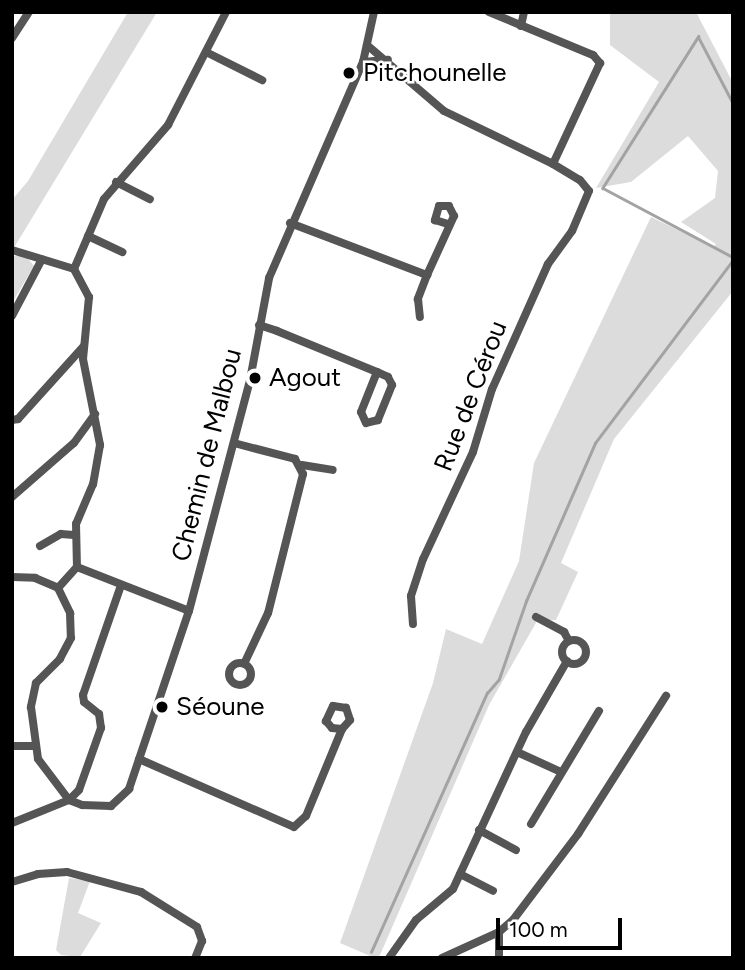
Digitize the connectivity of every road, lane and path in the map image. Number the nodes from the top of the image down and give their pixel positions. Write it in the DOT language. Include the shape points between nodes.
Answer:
graph roads {
  1 [pos="29,12"];
  2 [pos="226,12"];
  3 [pos="374,12"];
  4 [pos="489,12"];
  5 [pos="524,12"];
  6 [pos="521,26"];
  7 [pos="12,38"];
  8 [pos="367,45"];
  9 [pos="206,52"];
  10 [pos="388,60"];
  11 [pos="363,62"];
  12 [pos="262,80"];
  13 [pos="553,164"];
  14 [pos="116,182"];
  15 [pos="150,199"];
  16 [pos="290,223"];
  17 [pos="448,224"];
  18 [pos="88,236"];
  19 [pos="12,250"];
  20 [pos="123,252"];
  21 [pos="42,259"];
  22 [pos="74,269"];
  23 [pos="427,275"];
  24 [pos="12,316"];
  25 [pos="420,317"];
  26 [pos="259,325"];
  27 [pos="84,345"];
  28 [pos="377,372"];
  29 [pos="95,414"];
  30 [pos="12,420"];
  31 [pos="234,443"];
  32 [pos="302,465"];
  33 [pos="333,470"];
  34 [pos="12,497"];
  35 [pos="74,536"];
  36 [pos="40,546"];
  37 [pos="77,567"];
  38 [pos="12,578"];
  39 [pos="121,585"];
  40 [pos="58,588"];
  41 [pos="189,611"];
  42 [pos="536,617"];
  43 [pos="412,624"];
  44 [pos="569,641"];
  45 [pos="567,661"];
  46 [pos="244,664"];
  47 [pos="666,696"];
  48 [pos="599,710"];
  49 [pos="342,729"];
  50 [pos="12,746"];
  51 [pos="34,746"];
  52 [pos="517,751"];
  53 [pos="139,759"];
  54 [pos="561,772"];
  55 [pos="69,800"];
  56 [pos="12,823"];
  57 [pos="531,824"];
  58 [pos="479,831"];
  59 [pos="516,850"];
  60 [pos="460,874"];
  61 [pos="12,882"];
  62 [pos="493,891"];
  63 [pos="499,932"];
  64 [pos="195,958"];
  65 [pos="388,958"];
  66 [pos="442,958"];
  67 [pos="499,958"];
  1 -- 7 [label="street"];
  2 -- 9 [label="street"];
  3 -- 8 [label="street, Chemin de Malbou"];
  4 -- 6 [label="street"];
  5 -- 6 [label="street"];
  6 -- 13 [label="street" via="593,55 600,63"];
  8 -- 10 [label="street"];
  8 -- 11 [label="street, Chemin de Malbou"];
  9 -- 12 [label="street"];
  9 -- 14 [label="street" via="168,125"];
  10 -- 11 [label="street"];
  10 -- 13 [label="street" via="444,111"];
  11 -- 16 [label="street, Chemin de Malbou"];
  13 -- 43 [label="street, Rue de Cérou" via="589,191 572,230 548,264 492,389 473,452 411,596"];
  14 -- 15 [label="street"];
  14 -- 18 [label="street"];
  16 -- 23 [label="street"];
  16 -- 26 [label="street, Chemin de Malbou" via="269,278"];
  17 -- 23 [label="street"];
  18 -- 20 [label="street"];
  18 -- 22 [label="street"];
  19 -- 21 [label="street"];
  21 -- 22 [label="street"];
  21 -- 24 [label="street"];
  22 -- 27 [label="street" via="89,296"];
  23 -- 25 [label="street" via="418,299"];
  26 -- 28 [label="street"];
  26 -- 31 [label="street, Chemin de Malbou"];
  27 -- 29 [label="street" via="85,374"];
  27 -- 30 [label="street" via="18,419"];
  28 -- 28 [label="street" via="392,385 378,420 366,423 360,412"];
  29 -- 34 [label="street" via="74,443 34,473 30,486"];
  29 -- 35 [label="street" via="100,445 97,471"];
  31 -- 32 [label="street"];
  31 -- 41 [label="street, Chemin de Malbou"];
  32 -- 33 [label="street"];
  32 -- 46 [label="street" via="268,613"];
  35 -- 36 [label="street" via="61,534"];
  35 -- 37 [label="street"];
  37 -- 39 [label="street"];
  37 -- 40 [label="street"];
  38 -- 40 [label="street" via="35,578"];
  39 -- 41 [label="street"];
  39 -- 55 [label="street" via="83,695 84,702 99,714 101,728 79,790"];
  40 -- 51 [label="street" via="70,613 71,638 60,659 36,683 31,707"];
  41 -- 53 [label="street, Chemin de Malbou"];
  42 -- 44 [label="street" via="564,632"];
  44 -- 45 [label="street" via="563,650"];
  44 -- 45 [label="street" via="583,645 585,656 577,663"];
  45 -- 52 [label="street"];
  47 -- 63 [label="street" via="578,834"];
  48 -- 54 [label="street"];
  49 -- 53 [label="street" via="306,817 295,827"];
  50 -- 51 [label="street"];
  51 -- 55 [label="street" via="45,773"];
  52 -- 54 [label="street"];
  52 -- 58 [label="street"];
  53 -- 55 [label="street, Chemin de Malbou" via="128,789 116,803 82,805"];
  54 -- 57 [label="street"];
  55 -- 56 [label="street, Chemin de Malbou"];
  58 -- 59 [label="street"];
  58 -- 60 [label="street"];
  60 -- 62 [label="street"];
  60 -- 65 [label="street" via="453,889 416,920"];
  61 -- 64 [label="street" via="67,872 141,892 197,927 202,941"];
  63 -- 66 [label="street"];
  63 -- 67 [label="street"];
}
